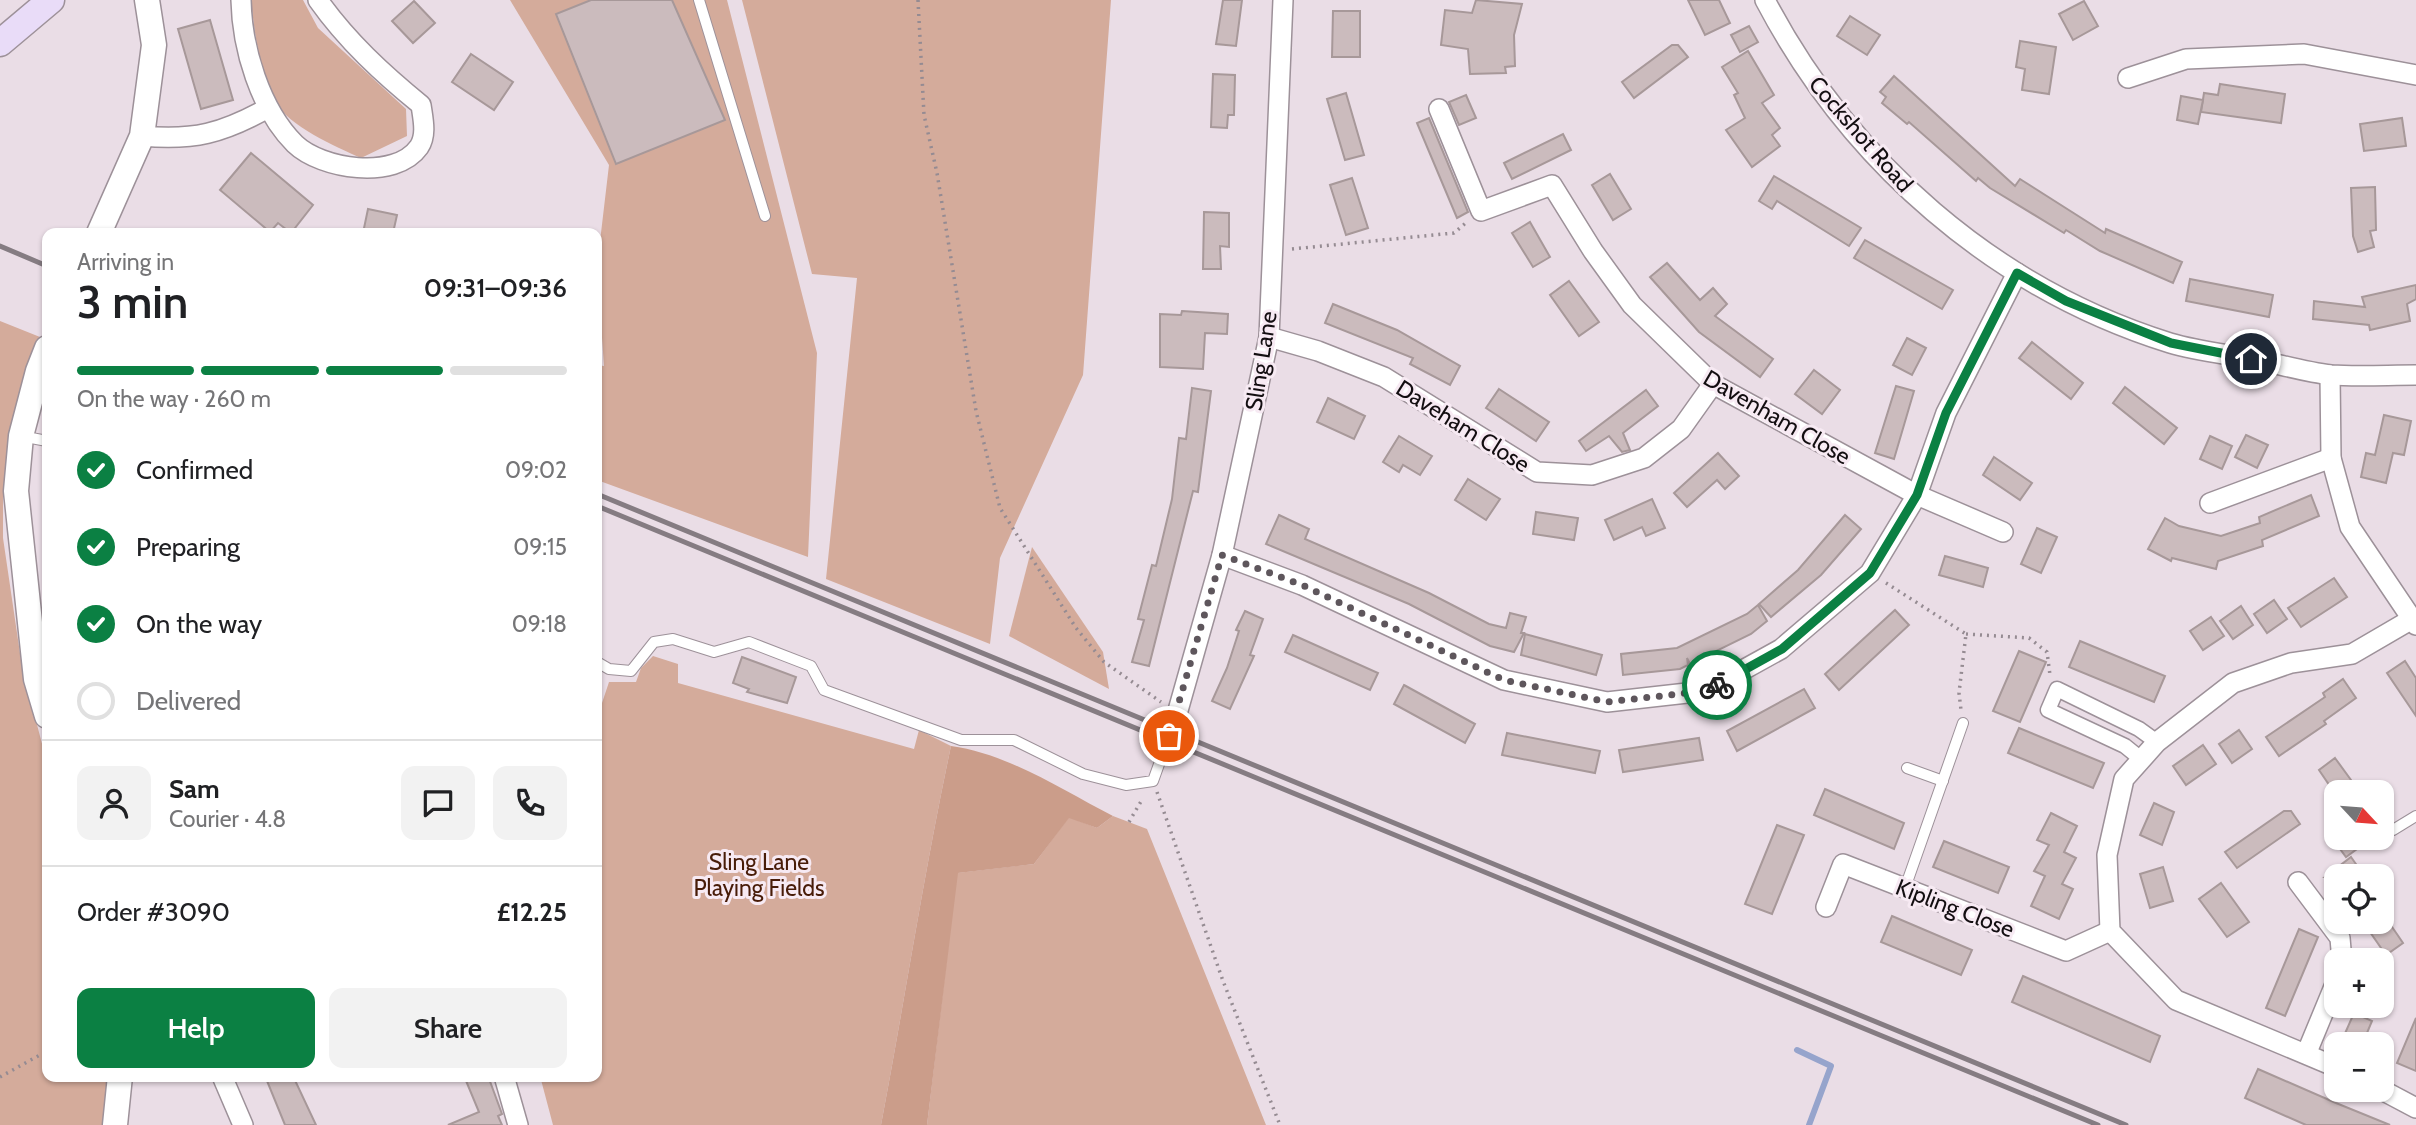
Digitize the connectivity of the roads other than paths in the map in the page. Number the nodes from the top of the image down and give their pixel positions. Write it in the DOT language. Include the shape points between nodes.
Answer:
graph roads {
  1 [pos="51,0"];
  2 [pos="147,0"];
  3 [pos="241,0"];
  4 [pos="318,0"];
  5 [pos="699,0"];
  6 [pos="1283,0"];
  7 [pos="1765,0"];
  8 [pos="0,43"];
  9 [pos="2416,75"];
  10 [pos="2128,78"];
  11 [pos="268,108"];
  12 [pos="1439,109"];
  13 [pos="142,135"];
  14 [pos="765,216"];
  15 [pos="101,228"];
  16 [pos="2017,273"];
  17 [pos="1269,337"];
  18 [pos="42,361"];
  19 [pos="2330,374"];
  20 [pos="2416,374"];
  21 [pos="1713,384"];
  22 [pos="21,436"];
  23 [pos="42,439"];
  24 [pos="2332,458"];
  25 [pos="1917,495"];
  26 [pos="2210,503"];
  27 [pos="2003,532"];
  28 [pos="1222,555"];
  29 [pos="2414,622"];
  30 [pos="602,664"];
  31 [pos="42,699"];
  32 [pos="1177,714"];
  33 [pos="1964,723"];
  34 [pos="2157,742"];
  35 [pos="2141,759"];
  36 [pos="1907,768"];
  37 [pos="1943,781"];
  38 [pos="2416,816"];
  39 [pos="2394,829"];
  40 [pos="2298,882"];
  41 [pos="1905,888"];
  42 [pos="1826,907"];
  43 [pos="2110,931"];
  44 [pos="2341,948"];
  45 [pos="2324,1011"];
  46 [pos="2307,1052"];
  47 [pos="2324,1061"];
  48 [pos="119,1082"];
  49 [pos="225,1082"];
  50 [pos="506,1082"];
  51 [pos="2394,1096"];
  52 [pos="2416,1108"];
  53 [pos="115,1125"];
  54 [pos="243,1125"];
  55 [pos="518,1125"];
  1 -- 8 [label="main road"];
  2 -- 13 [label="street" via="154,45"];
  3 -- 11 [label="street" via="253,68"];
  4 -- 11 [label="street" via="380,71 421,105 424,132 418,148 393,165 366,169 329,162 296,145"];
  5 -- 14 [label="lane"];
  6 -- 17 [label="street, Sling Lane"];
  7 -- 16 [label="street, Cockshot Road" via="1809,76 1887,172"];
  9 -- 10 [label="street" via="2304,54 2186,60"];
  11 -- 13 [label="street" via="230,128 199,136"];
  12 -- 21 [label="street, Davenham Close" via="1481,211 1552,185 1632,305"];
  13 -- 15 [label="street"];
  16 -- 19 [label="street, Cockshot Road" via="2066,301 2171,343"];
  16 -- 25 [label="street" via="1946,413"];
  17 -- 21 [label="street, Daveham Close" via="1384,377 1536,472 1592,475 1644,458 1681,429"];
  17 -- 28 [label="street, Sling Lane"];
  18 -- 22 [label="street"];
  19 -- 20 [label="street, Cockshot Road"];
  19 -- 24 [label="street"];
  21 -- 25 [label="street, Davenham Close"];
  22 -- 23 [label="lane"];
  22 -- 31 [label="street" via="16,491"];
  24 -- 26 [label="street"];
  24 -- 29 [label="street" via="2350,527"];
  25 -- 27 [label="street, Davenham Close"];
  25 -- 28 [label="street" via="1870,573 1782,649 1705,691 1607,702 1504,680 1302,585"];
  28 -- 32 [label="street, Sling Lane"];
  29 -- 34 [label="street" via="2352,654 2291,663 2233,683"];
  30 -- 32 [label="lane" via="631,671 654,642 673,639 715,652 749,642 811,666 824,690 961,740 1014,740 1083,775 1126,785 1149,783"];
  33 -- 37 [label="lane"];
  34 -- 35 [label="street"];
  34 -- 35 [label="street" via="2057,690 2048,710 2125,746"];
  35 -- 43 [label="street" via="2124,779 2107,855"];
  36 -- 37 [label="lane"];
  37 -- 41 [label="lane"];
  38 -- 39 [label="lane"];
  40 -- 44 [label="street" via="2340,937"];
  41 -- 42 [label="street, Kipling Close" via="1843,864"];
  41 -- 43 [label="street, Kipling Close" via="2066,951"];
  43 -- 46 [label="street" via="2176,1000"];
  45 -- 46 [label="street"];
  46 -- 47 [label="street"];
  48 -- 53 [label="street"];
  49 -- 54 [label="street"];
  50 -- 55 [label="street"];
  51 -- 52 [label="street"];
}
